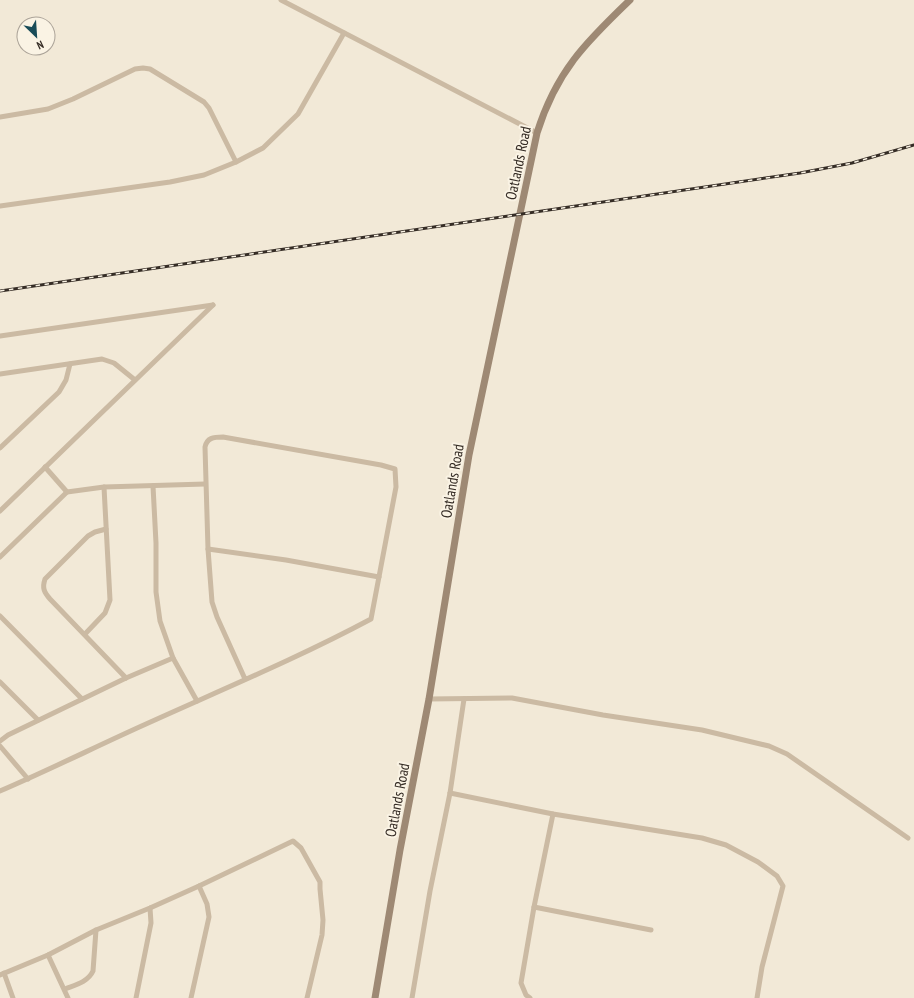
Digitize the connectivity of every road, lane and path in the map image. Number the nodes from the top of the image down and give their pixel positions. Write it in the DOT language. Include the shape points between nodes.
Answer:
graph roads {
  1 [pos="281,0"];
  2 [pos="630,0"];
  3 [pos="344,33"];
  4 [pos="0,117"];
  5 [pos="536,133"];
  6 [pos="236,162"];
  7 [pos="0,206"];
  8 [pos="0,336"];
  9 [pos="70,364"];
  10 [pos="0,374"];
  11 [pos="135,380"];
  12 [pos="0,448"];
  13 [pos="45,467"];
  14 [pos="205,484"];
  15 [pos="153,486"];
  16 [pos="104,488"];
  17 [pos="67,492"];
  18 [pos="0,512"];
  19 [pos="106,529"];
  20 [pos="208,549"];
  21 [pos="0,557"];
  22 [pos="379,578"];
  23 [pos="0,616"];
  24 [pos="85,634"];
  25 [pos="173,658"];
  26 [pos="126,678"];
  27 [pos="245,679"];
  28 [pos="0,682"];
  29 [pos="82,699"];
  30 [pos="429,699"];
  31 [pos="464,699"];
  32 [pos="197,701"];
  33 [pos="38,720"];
  34 [pos="0,741"];
  35 [pos="0,746"];
  36 [pos="28,779"];
  37 [pos="0,791"];
  38 [pos="450,793"];
  39 [pos="553,814"];
  40 [pos="908,838"];
  41 [pos="199,886"];
  42 [pos="534,907"];
  43 [pos="150,908"];
  44 [pos="96,930"];
  45 [pos="652,930"];
  46 [pos="48,955"];
  47 [pos="2,974"];
  48 [pos="65,989"];
  49 [pos="13,998"];
  50 [pos="68,998"];
  51 [pos="136,998"];
  52 [pos="192,998"];
  53 [pos="307,998"];
  54 [pos="375,998"];
  55 [pos="412,998"];
  56 [pos="530,998"];
  57 [pos="757,998"];
  1 -- 3 [label="street"];
  2 -- 5 [label="street, Oatlands Road" via="591,38 572,61 550,97"];
  3 -- 5 [label="street"];
  3 -- 6 [label="street" via="298,114 263,148"];
  4 -- 6 [label="street" via="58,105 127,72 150,69 204,102"];
  5 -- 30 [label="street, Oatlands Road" via="469,455"];
  6 -- 7 [label="street" via="204,175 170,182"];
  8 -- 11 [label="street" via="213,305"];
  9 -- 10 [label="street"];
  9 -- 11 [label="street" via="108,360"];
  9 -- 12 [label="street" via="66,380 59,392"];
  11 -- 13 [label="street"];
  13 -- 17 [label="street"];
  13 -- 18 [label="street"];
  14 -- 15 [label="street"];
  14 -- 20 [label="street"];
  14 -- 22 [label="street" via="205,447 208,439 217,437 395,469 396,487"];
  15 -- 16 [label="street"];
  15 -- 25 [label="street" via="156,592 160,620"];
  16 -- 17 [label="street"];
  16 -- 19 [label="street"];
  17 -- 21 [label="street"];
  19 -- 24 [label="street" via="110,600 105,613"];
  19 -- 24 [label="street" via="95,532 83,541 45,579 43,586 43,591 50,599"];
  20 -- 22 [label="street" via="286,560"];
  20 -- 27 [label="street" via="210,590 214,610"];
  22 -- 27 [label="street" via="371,619 322,645"];
  23 -- 29 [label="street"];
  24 -- 26 [label="street"];
  25 -- 26 [label="street"];
  25 -- 32 [label="street"];
  26 -- 29 [label="street"];
  27 -- 32 [label="street"];
  28 -- 33 [label="street"];
  29 -- 33 [label="street"];
  30 -- 31 [label="street"];
  30 -- 54 [label="street, Oatlands Road"];
  31 -- 38 [label="street"];
  31 -- 40 [label="street" via="512,698 702,730 769,746 787,754"];
  32 -- 36 [label="street"];
  33 -- 34 [label="street"];
  35 -- 36 [label="street"];
  36 -- 37 [label="street"];
  38 -- 39 [label="street"];
  38 -- 55 [label="street"];
  39 -- 42 [label="street"];
  39 -- 57 [label="street" via="717,842 758,862 778,876 782,882 782,892 762,967"];
  41 -- 43 [label="street"];
  41 -- 52 [label="street" via="207,904 208,917"];
  41 -- 53 [label="street" via="293,841 301,848 320,882 323,920 322,935"];
  42 -- 45 [label="street"];
  42 -- 56 [label="street" via="522,983 526,995"];
  43 -- 44 [label="street"];
  43 -- 51 [label="street" via="151,923"];
  44 -- 46 [label="street"];
  44 -- 48 [label="street" via="91,976"];
  46 -- 47 [label="street"];
  46 -- 48 [label="street"];
  47 -- 49 [label="street"];
  48 -- 50 [label="street"];
}
